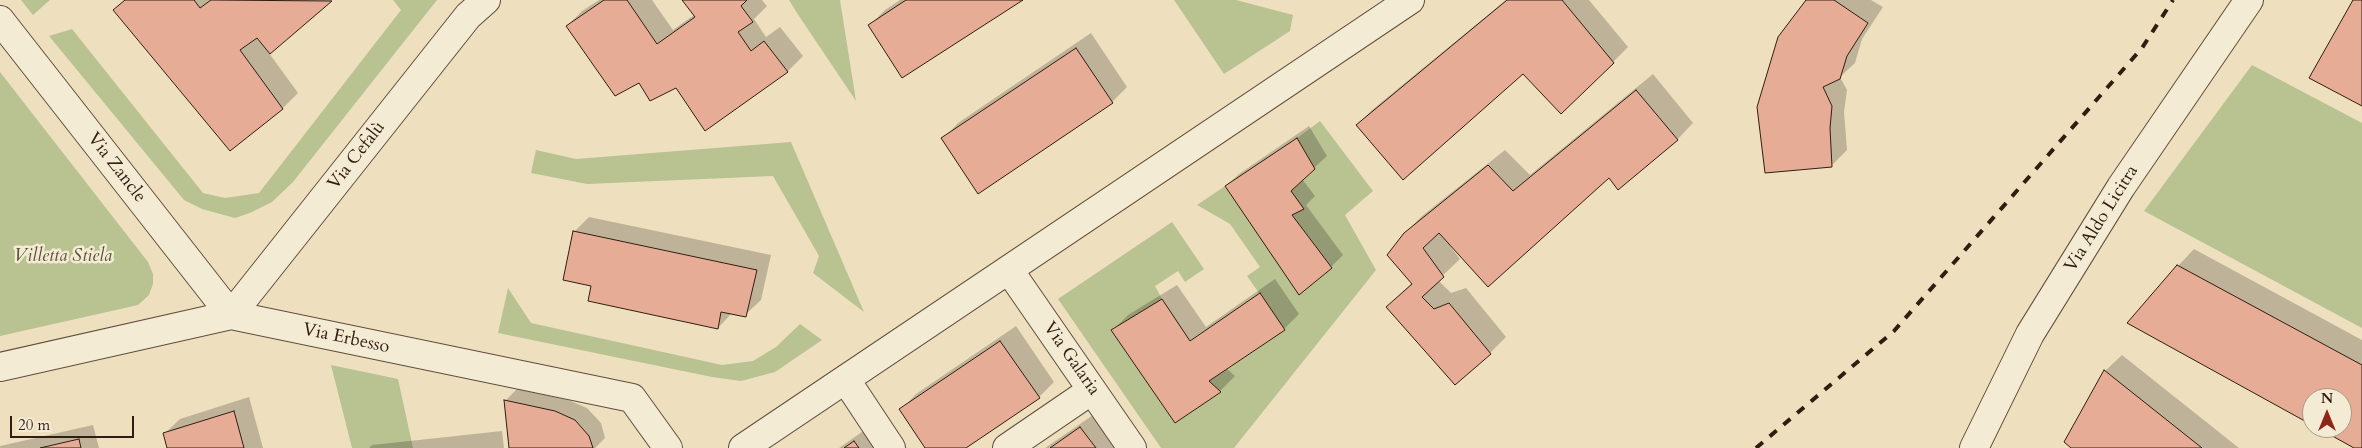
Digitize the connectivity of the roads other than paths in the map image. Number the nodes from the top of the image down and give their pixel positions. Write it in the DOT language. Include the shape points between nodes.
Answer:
graph roads {
  1 [pos="486,0"];
  2 [pos="1410,0"];
  3 [pos="2249,0"];
  4 [pos="0,20"];
  5 [pos="1009,270"];
  6 [pos="231,315"];
  7 [pos="0,367"];
  8 [pos="846,380"];
  9 [pos="1092,390"];
  10 [pos="668,448"];
  11 [pos="744,448"];
  12 [pos="891,448"];
  13 [pos="1007,448"];
  14 [pos="1132,448"];
  15 [pos="1974,448"];
  1 -- 6 [label="street, Via Cefalù" via="468,16"];
  2 -- 5 [label="street"];
  3 -- 15 [label="street, Via Aldo Licitra" via="2121,187 2030,334"];
  4 -- 6 [label="street, Via Zancle"];
  5 -- 8 [label="street"];
  5 -- 9 [label="street, Via Galaria"];
  6 -- 7 [label="street, Via Erbesso"];
  6 -- 10 [label="street, Via Erbesso" via="632,398"];
  8 -- 11 [label="street"];
  8 -- 12 [label="street"];
  9 -- 13 [label="street"];
  9 -- 14 [label="street, Via Galaria"];
}
